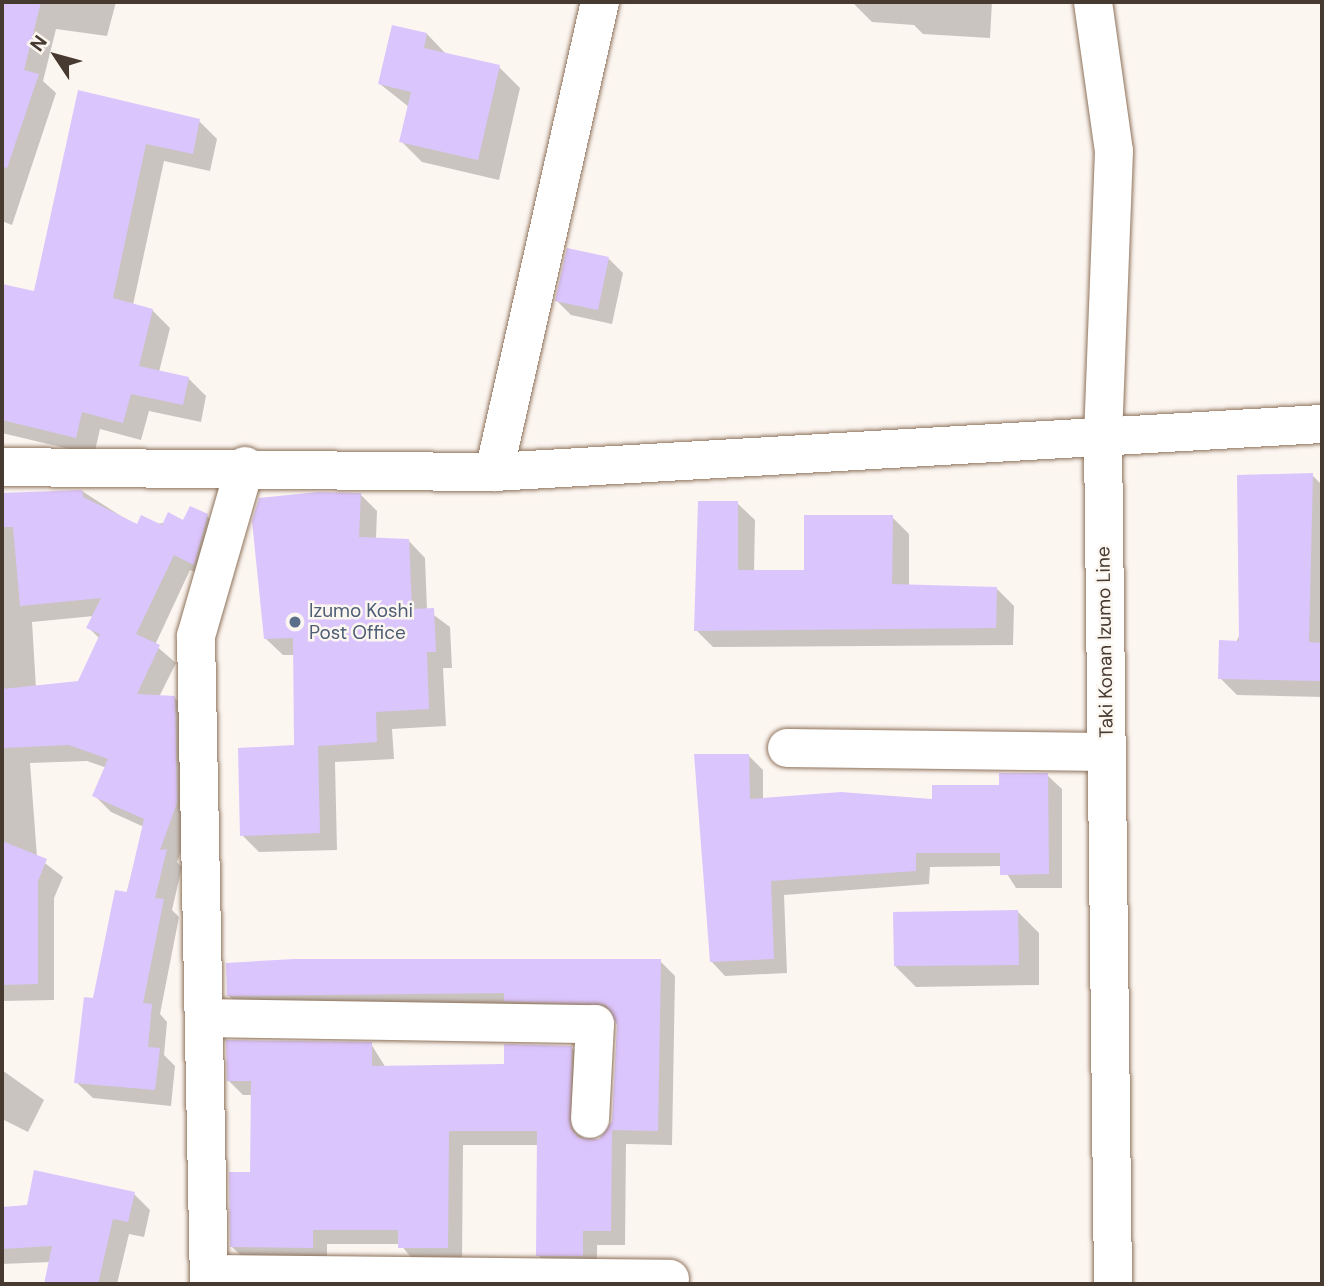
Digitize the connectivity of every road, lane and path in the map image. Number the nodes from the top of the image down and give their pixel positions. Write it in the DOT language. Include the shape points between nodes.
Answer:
graph roads {
  1 [pos="600,2"];
  2 [pos="1093,2"];
  3 [pos="1322,424"];
  4 [pos="1103,440"];
  5 [pos="245,466"];
  6 [pos="2,467"];
  7 [pos="494,472"];
  8 [pos="786,748"];
  9 [pos="1106,752"];
  10 [pos="204,1018"];
  11 [pos="590,1119"];
  12 [pos="209,1279"];
  13 [pos="670,1279"];
  14 [pos="1113,1284"];
  1 -- 7 [label="street"];
  2 -- 4 [label="street, Taki Konan Izumo Line" via="1114,151"];
  3 -- 4 [label="street"];
  4 -- 7 [label="street"];
  4 -- 9 [label="street, Taki Konan Izumo Line"];
  5 -- 6 [label="street"];
  5 -- 7 [label="street"];
  5 -- 10 [label="street" via="196,636"];
  8 -- 9 [label="street"];
  9 -- 14 [label="street, Taki Konan Izumo Line"];
  10 -- 11 [label="street" via="595,1024"];
  10 -- 12 [label="street"];
  12 -- 13 [label="street"];
}
